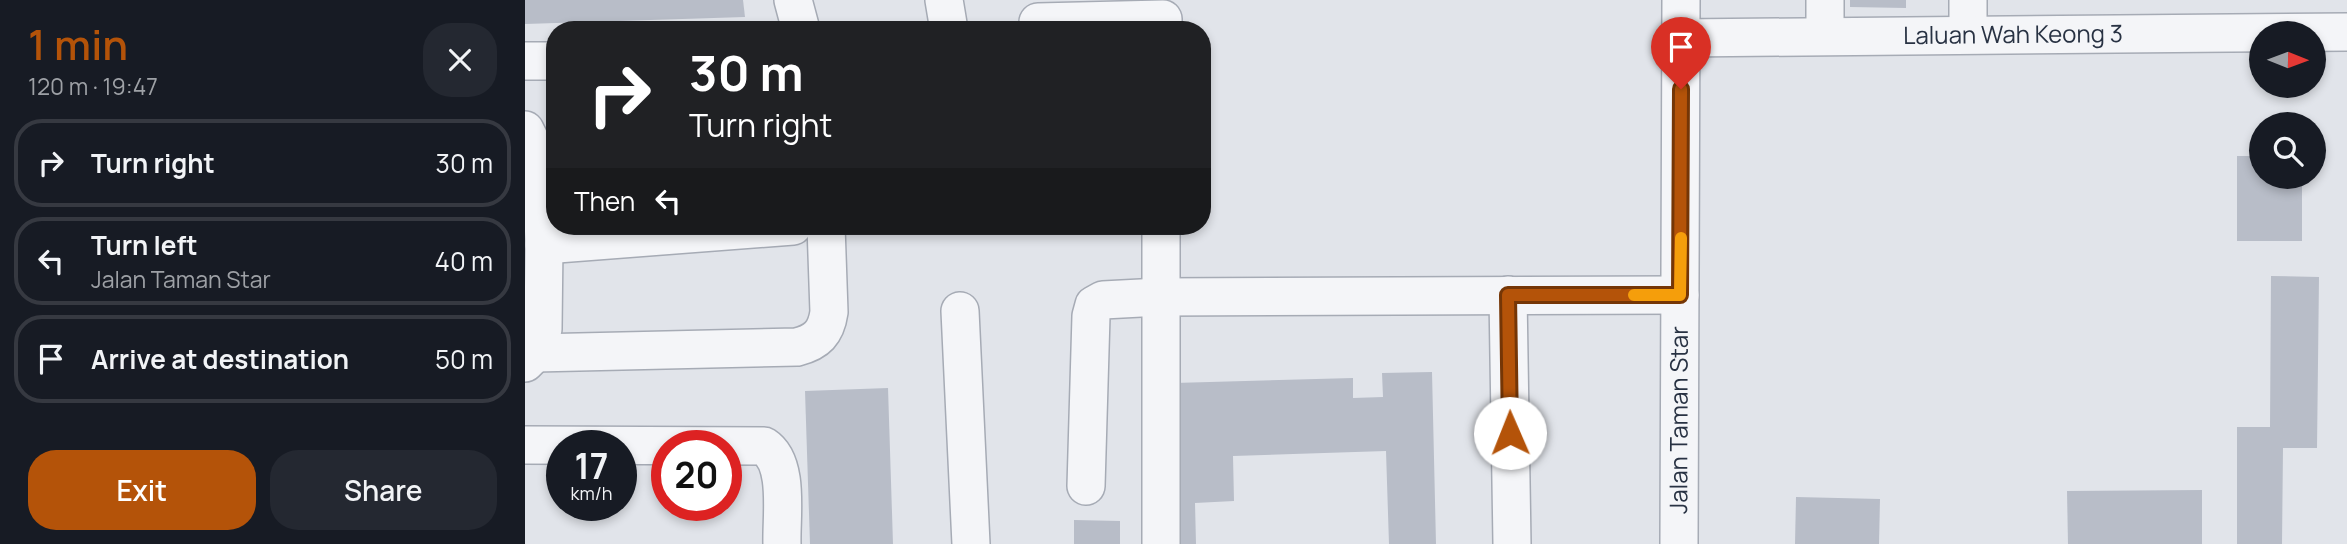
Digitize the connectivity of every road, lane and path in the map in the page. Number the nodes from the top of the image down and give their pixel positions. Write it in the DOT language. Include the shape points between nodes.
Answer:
graph roads {
  1 [pos="793,0"];
  2 [pos="944,0"];
  3 [pos="1681,0"];
  4 [pos="1825,0"];
  5 [pos="2242,15"];
  6 [pos="1171,16"];
  7 [pos="2108,16"];
  8 [pos="1968,17"];
  9 [pos="799,21"];
  10 [pos="948,21"];
  11 [pos="1060,21"];
  12 [pos="2347,32"];
  13 [pos="1825,36"];
  14 [pos="1681,38"];
  15 [pos="525,61"];
  16 [pos="546,61"];
  17 [pos="525,130"];
  18 [pos="675,235"];
  19 [pos="826,235"];
  20 [pos="1161,235"];
  21 [pos="544,245"];
  22 [pos="1508,295"];
  23 [pos="1680,295"];
  24 [pos="1160,297"];
  25 [pos="960,311"];
  26 [pos="530,358"];
  27 [pos="525,446"];
  28 [pos="1086,486"];
  29 [pos="782,544"];
  30 [pos="971,544"];
  31 [pos="1161,544"];
  32 [pos="1511,544"];
  33 [pos="1679,544"];
  1 -- 9 [label="street"];
  2 -- 10 [label="street"];
  3 -- 14 [label="street, Jalan Taman Star"];
  4 -- 13 [label="street"];
  5 -- 7 [label="street, Laluan Wah Keong 3"];
  5 -- 12 [label="street, Laluan Wah Keong 3"];
  6 -- 11 [label="street"];
  7 -- 8 [label="street, Laluan Wah Keong 3"];
  8 -- 13 [label="street, Laluan Wah Keong 3"];
  13 -- 14 [label="street, Laluan Wah Keong 3"];
  14 -- 23 [label="street, Jalan Taman Star"];
  15 -- 16 [label="street"];
  17 -- 21 [label="street" via="541,162"];
  18 -- 21 [label="street"];
  19 -- 26 [label="street" via="829,312 827,325 810,344"];
  20 -- 24 [label="street"];
  21 -- 26 [label="street" via="543,329"];
  22 -- 23 [label="street"];
  22 -- 24 [label="street"];
  22 -- 32 [label="street"];
  23 -- 33 [label="street, Jalan Taman Star"];
  24 -- 28 [label="street" via="1103,300 1094,305"];
  24 -- 31 [label="street"];
  25 -- 30 [label="street"];
  27 -- 29 [label="street" via="764,446 780,469"];
}
